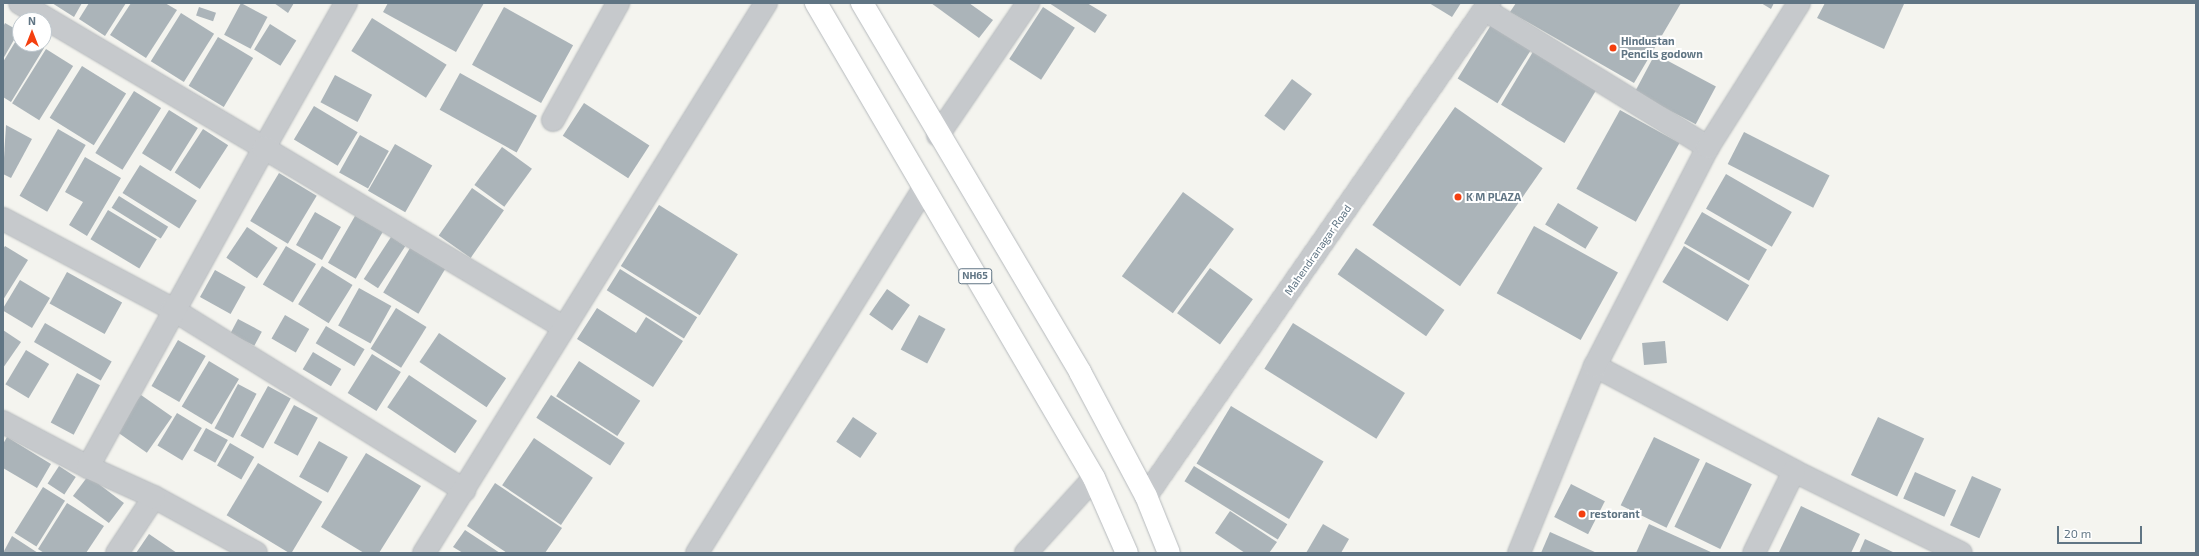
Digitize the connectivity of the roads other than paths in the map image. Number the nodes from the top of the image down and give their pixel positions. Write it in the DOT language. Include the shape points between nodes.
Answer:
graph roads {
  1 [pos="20,3"];
  2 [pos="346,3"];
  3 [pos="618,3"];
  4 [pos="766,3"];
  5 [pos="816,3"];
  6 [pos="862,3"];
  7 [pos="1028,3"];
  8 [pos="1799,3"];
  9 [pos="1487,6"];
  10 [pos="553,120"];
  11 [pos="938,135"];
  12 [pos="1708,147"];
  13 [pos="264,148"];
  14 [pos="924,189"];
  15 [pos="3,219"];
  16 [pos="172,309"];
  17 [pos="563,327"];
  18 [pos="1595,366"];
  19 [pos="3,422"];
  20 [pos="88,467"];
  21 [pos="1794,471"];
  22 [pos="1094,478"];
  23 [pos="464,490"];
  24 [pos="1146,496"];
  25 [pos="154,497"];
  26 [pos="117,553"];
  27 [pos="256,553"];
  28 [pos="424,553"];
  29 [pos="696,553"];
  30 [pos="1026,553"];
  31 [pos="1127,553"];
  32 [pos="1169,553"];
  33 [pos="1519,553"];
  34 [pos="1754,553"];
  35 [pos="1961,553"];
  1 -- 13 [label="street"];
  2 -- 13 [label="street"];
  3 -- 10 [label="street"];
  4 -- 17 [label="street"];
  5 -- 14 [label="highway, NH65"];
  6 -- 11 [label="highway"];
  7 -- 11 [label="street"];
  8 -- 12 [label="street"];
  9 -- 12 [label="street"];
  9 -- 24 [label="street, Mahendranagar Road"];
  11 -- 24 [label="highway" via="1080,372"];
  12 -- 18 [label="street"];
  13 -- 16 [label="street"];
  13 -- 17 [label="street"];
  14 -- 22 [label="highway, NH65"];
  14 -- 29 [label="street"];
  15 -- 16 [label="street"];
  16 -- 20 [label="street"];
  16 -- 23 [label="street"];
  17 -- 23 [label="street"];
  18 -- 21 [label="street"];
  18 -- 33 [label="street"];
  19 -- 20 [label="street"];
  20 -- 25 [label="street"];
  21 -- 34 [label="street"];
  21 -- 35 [label="street"];
  22 -- 30 [label="street"];
  22 -- 31 [label="highway, NH65"];
  23 -- 28 [label="street"];
  24 -- 32 [label="highway"];
  25 -- 26 [label="street"];
  25 -- 27 [label="street"];
}
